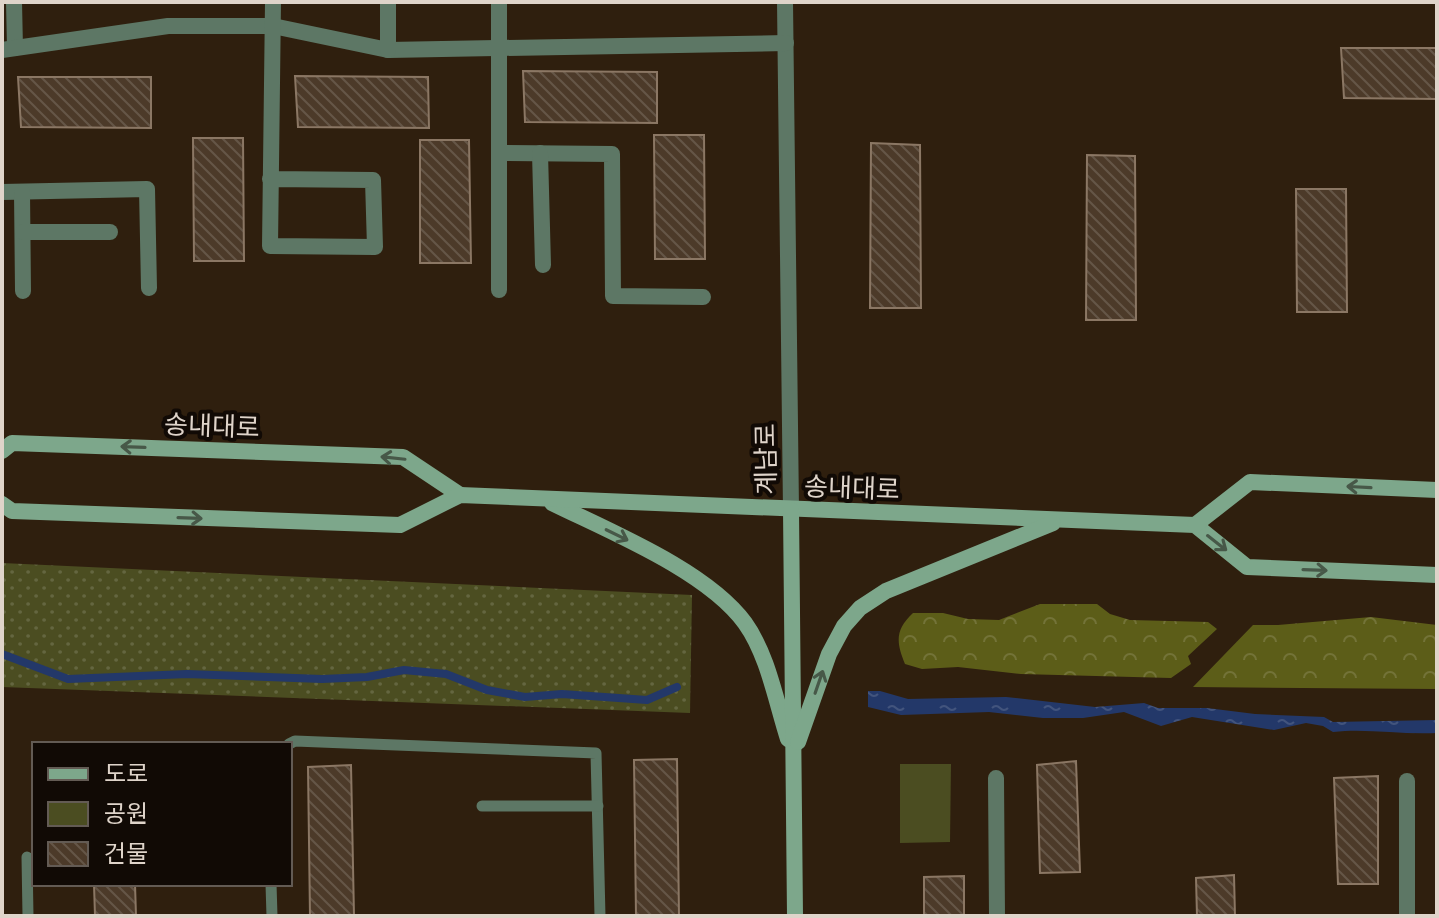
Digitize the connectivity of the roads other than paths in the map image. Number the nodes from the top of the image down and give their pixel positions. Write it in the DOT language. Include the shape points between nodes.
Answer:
graph roads {
  1 [pos="14,2"];
  2 [pos="273,2"];
  3 [pos="388,2"];
  4 [pos="499,2"];
  5 [pos="785,2"];
  6 [pos="273,26"];
  7 [pos="786,43"];
  8 [pos="499,48"];
  9 [pos="8,49"];
  10 [pos="388,50"];
  11 [pos="499,153"];
  12 [pos="540,153"];
  13 [pos="270,179"];
  14 [pos="2,192"];
  15 [pos="22,192"];
  16 [pos="23,232"];
  17 [pos="110,232"];
  18 [pos="543,265"];
  19 [pos="149,288"];
  20 [pos="499,290"];
  21 [pos="23,291"];
  22 [pos="703,297"];
  23 [pos="2,451"];
  24 [pos="1437,490"];
  25 [pos="460,495"];
  26 [pos="547,500"];
  27 [pos="2,504"];
  28 [pos="791,510"];
  29 [pos="1059,520"];
  30 [pos="1195,525"];
  31 [pos="1437,575"];
  32 [pos="292,742"];
  33 [pos="793,755"];
  34 [pos="996,778"];
  35 [pos="1407,781"];
  36 [pos="482,806"];
  37 [pos="598,806"];
  38 [pos="27,857"];
  39 [pos="271,886"];
  40 [pos="28,916"];
  41 [pos="272,916"];
  42 [pos="600,916"];
  43 [pos="795,916"];
  44 [pos="997,916"];
  45 [pos="1407,916"];
  1 -- 9 [label="street"];
  2 -- 6 [label="street"];
  3 -- 10 [label="street"];
  4 -- 8 [label="street"];
  5 -- 7 [label="street, 계남로"];
  6 -- 9 [label="street" via="168,26"];
  6 -- 10 [label="street"];
  6 -- 13 [label="street"];
  7 -- 8 [label="street"];
  7 -- 28 [label="street, 계남로"];
  8 -- 10 [label="street"];
  8 -- 11 [label="street"];
  11 -- 12 [label="street"];
  11 -- 20 [label="street"];
  12 -- 18 [label="street"];
  12 -- 22 [label="street" via="612,154 613,296"];
  13 -- 13 [label="street" via="373,180 375,247 270,246"];
  14 -- 15 [label="street"];
  15 -- 16 [label="street"];
  15 -- 19 [label="street" via="147,189"];
  16 -- 17 [label="street"];
  16 -- 21 [label="street"];
  25 -- 23 [label="street, 송내대로, one-way" via="403,457 12,443"];
  24 -- 30 [label="street, one-way" via="1250,482"];
  25 -- 26 [label="street, 송내대로"];
  27 -- 25 [label="street, 송내대로, one-way" via="12,511 400,525"];
  26 -- 28 [label="street, 송내대로"];
  26 -- 33 [label="street, one-way" via="699,581 729,606 761,653"];
  28 -- 29 [label="street, 송내대로"];
  28 -- 33 [label="street, 계남로"];
  29 -- 30 [label="street, 송내대로"];
  33 -- 29 [label="street, one-way" via="829,654 860,608 886,591"];
  30 -- 31 [label="street, one-way" via="1247,567"];
  32 -- 37 [label="lane" via="596,753"];
  33 -- 43 [label="street, 계남로"];
  34 -- 44 [label="street"];
  35 -- 45 [label="street"];
  36 -- 37 [label="lane"];
  37 -- 42 [label="lane"];
  38 -- 40 [label="lane"];
  39 -- 41 [label="lane"];
}
